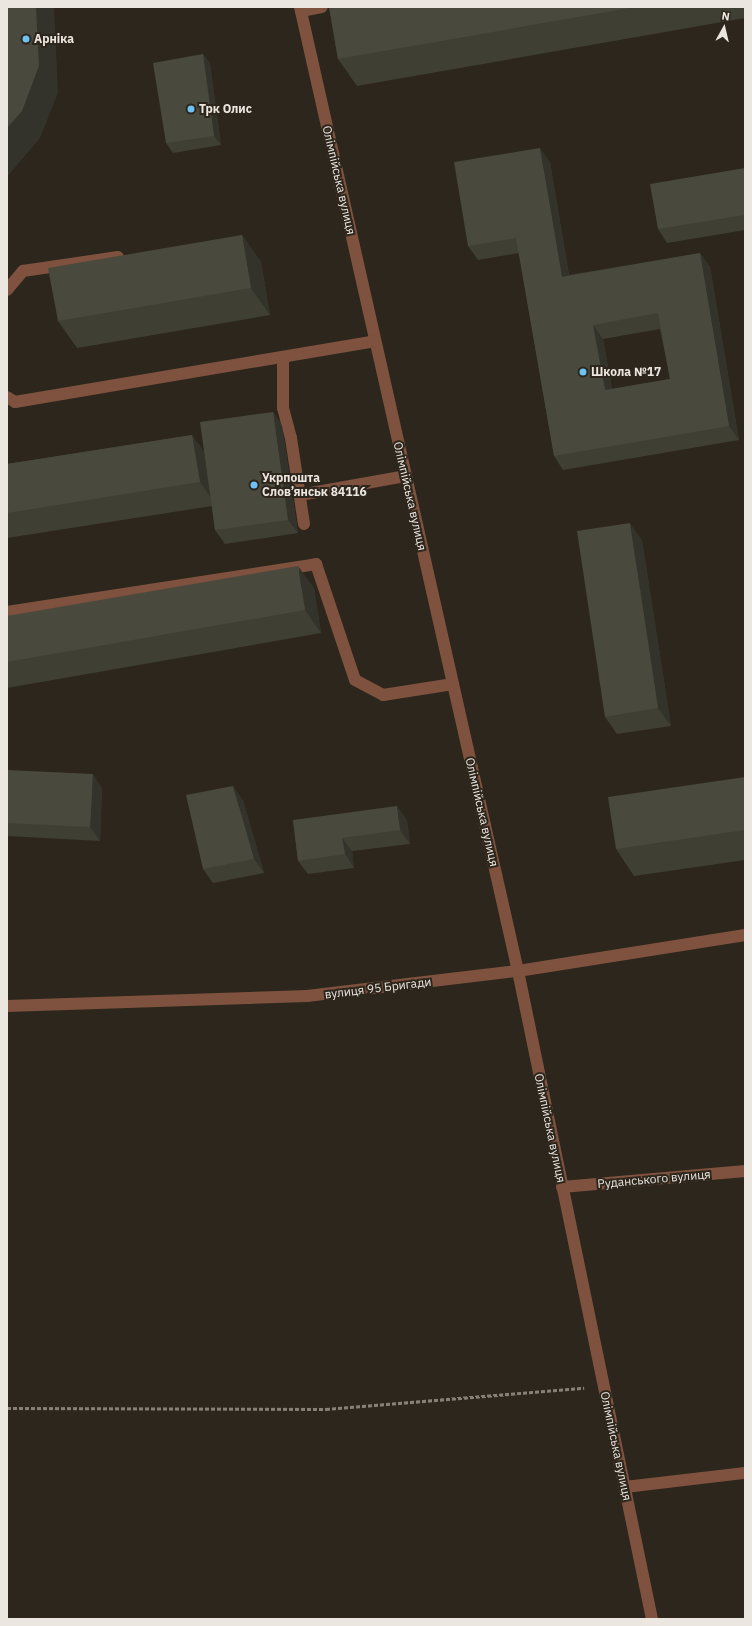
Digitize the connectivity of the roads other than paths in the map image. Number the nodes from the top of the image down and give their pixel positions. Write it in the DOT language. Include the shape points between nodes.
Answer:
graph roads {
  1 [pos="322,7"];
  2 [pos="300,9"];
  3 [pos="131,255"];
  4 [pos="7,290"];
  5 [pos="374,341"];
  6 [pos="282,358"];
  7 [pos="7,398"];
  8 [pos="406,476"];
  9 [pos="300,495"];
  10 [pos="304,524"];
  11 [pos="7,612"];
  12 [pos="453,684"];
  13 [pos="745,935"];
  14 [pos="518,971"];
  15 [pos="7,1006"];
  16 [pos="745,1171"];
  17 [pos="562,1187"];
  18 [pos="745,1473"];
  19 [pos="625,1487"];
  20 [pos="652,1619"];
  1 -- 2 [label="street"];
  2 -- 5 [label="street, Олімпійська вулиця"];
  3 -- 4 [label="street" via="23,271"];
  5 -- 6 [label="street"];
  5 -- 8 [label="street, Олімпійська вулиця"];
  6 -- 7 [label="street" via="15,402"];
  6 -- 9 [label="street" via="283,408 291,438"];
  8 -- 9 [label="street"];
  8 -- 12 [label="street, Олімпійська вулиця"];
  9 -- 10 [label="street"];
  11 -- 12 [label="street" via="316,564 355,680 383,695"];
  12 -- 14 [label="street, Олімпійська вулиця"];
  13 -- 14 [label="street, вулиця 95 Бригади"];
  14 -- 15 [label="street, вулиця 95 Бригади" via="307,996"];
  14 -- 17 [label="street, Олімпійська вулиця"];
  16 -- 17 [label="street, Руданського вулиця"];
  17 -- 19 [label="street, Олімпійська вулиця"];
  18 -- 19 [label="street"];
  19 -- 20 [label="street, Олімпійська вулиця"];
}
